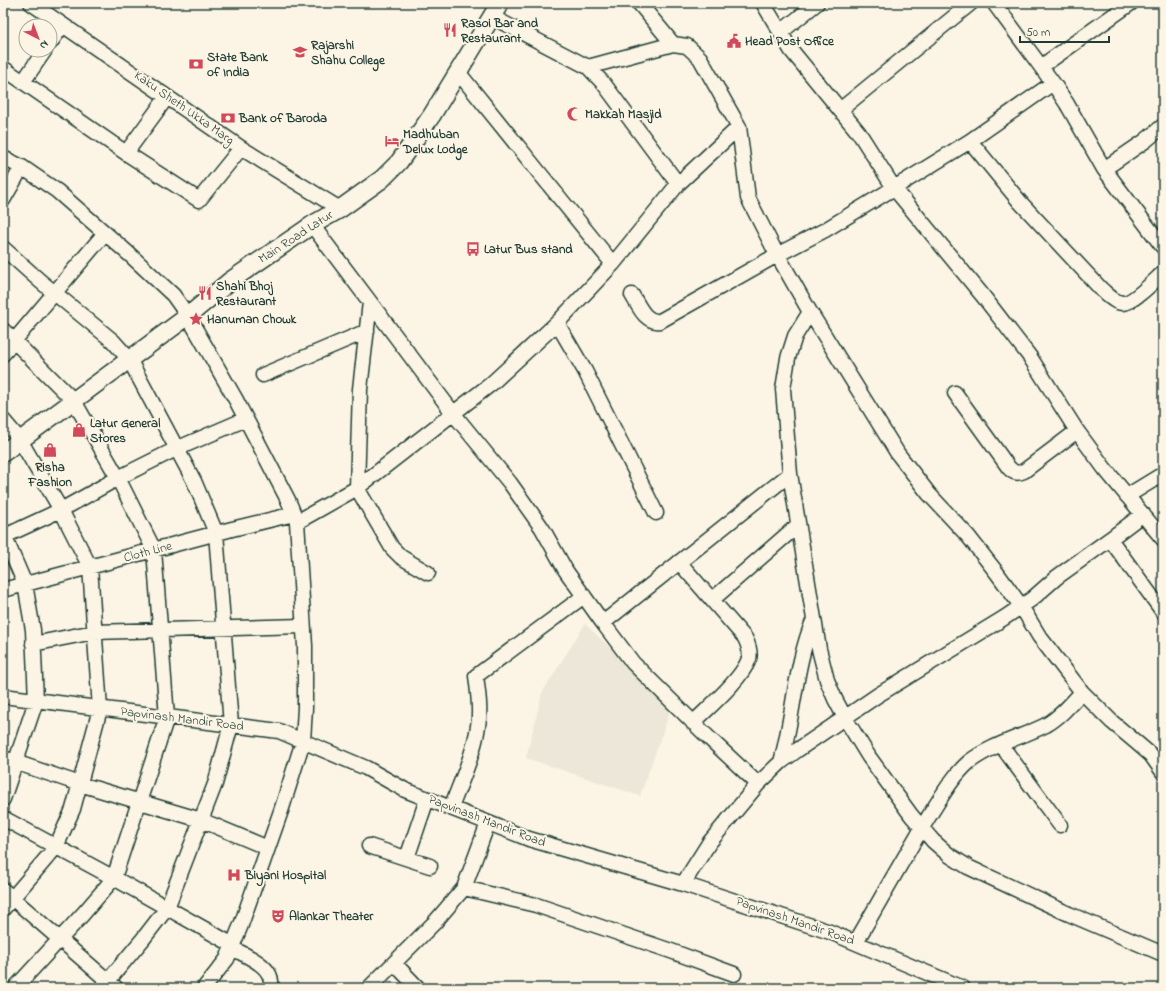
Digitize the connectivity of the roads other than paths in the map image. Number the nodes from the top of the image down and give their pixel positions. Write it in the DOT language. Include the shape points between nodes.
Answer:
graph roads {
  1 [pos="31,3"];
  2 [pos="639,3"];
  3 [pos="763,3"];
  4 [pos="817,3"];
  5 [pos="994,3"];
  6 [pos="1131,3"];
  7 [pos="969,4"];
  8 [pos="496,10"];
  9 [pos="63,25"];
  10 [pos="58,32"];
  11 [pos="781,32"];
  12 [pos="673,44"];
  13 [pos="40,58"];
  14 [pos="1042,66"];
  15 [pos="588,67"];
  16 [pos="3,68"];
  17 [pos="458,72"];
  18 [pos="23,82"];
  19 [pos="1053,83"];
  20 [pos="166,97"];
  21 [pos="840,110"];
  22 [pos="739,127"];
  23 [pos="1162,132"];
  24 [pos="970,141"];
  25 [pos="241,148"];
  26 [pos="126,153"];
  27 [pos="3,158"];
  28 [pos="22,167"];
  29 [pos="1104,169"];
  30 [pos="678,184"];
  31 [pos="894,188"];
  32 [pos="3,200"];
  33 [pos="340,209"];
  34 [pos="312,225"];
  35 [pos="105,233"];
  36 [pos="1163,247"];
  37 [pos="3,248"];
  38 [pos="777,255"];
  39 [pos="613,264"];
  40 [pos="1163,273"];
  41 [pos="54,293"];
  42 [pos="632,295"];
  43 [pos="370,302"];
  44 [pos="810,312"];
  45 [pos="188,316"];
  46 [pos="557,323"];
  47 [pos="3,330"];
  48 [pos="367,331"];
  49 [pos="15,341"];
  50 [pos="3,354"];
  51 [pos="129,359"];
  52 [pos="263,375"];
  53 [pos="955,393"];
  54 [pos="74,401"];
  55 [pos="453,413"];
  56 [pos="246,419"];
  57 [pos="3,420"];
  58 [pos="1077,432"];
  59 [pos="20,440"];
  60 [pos="176,449"];
  61 [pos="3,453"];
  62 [pos="790,474"];
  63 [pos="1163,474"];
  64 [pos="118,478"];
  65 [pos="358,488"];
  66 [pos="1127,496"];
  67 [pos="61,510"];
  68 [pos="656,513"];
  69 [pos="1143,514"];
  70 [pos="295,518"];
  71 [pos="798,525"];
  72 [pos="216,533"];
  73 [pos="4,535"];
  74 [pos="1110,539"];
  75 [pos="1163,539"];
  76 [pos="154,550"];
  77 [pos="679,562"];
  78 [pos="90,567"];
  79 [pos="428,573"];
  80 [pos="25,584"];
  81 [pos="3,590"];
  82 [pos="584,596"];
  83 [pos="712,600"];
  84 [pos="1021,606"];
  85 [pos="1163,612"];
  86 [pos="814,619"];
  87 [pos="603,623"];
  88 [pos="303,626"];
  89 [pos="225,628"];
  90 [pos="160,631"];
  91 [pos="94,632"];
  92 [pos="33,644"];
  93 [pos="1082,692"];
  94 [pos="3,696"];
  95 [pos="36,701"];
  96 [pos="100,709"];
  97 [pos="167,717"];
  98 [pos="845,718"];
  99 [pos="693,723"];
  100 [pos="232,725"];
  101 [pos="303,741"];
  102 [pos="1001,746"];
  103 [pos="9,761"];
  104 [pos="781,762"];
  105 [pos="1163,772"];
  106 [pos="80,784"];
  107 [pos="758,784"];
  108 [pos="3,799"];
  109 [pos="427,799"];
  110 [pos="139,801"];
  111 [pos="451,808"];
  112 [pos="3,818"];
  113 [pos="201,820"];
  114 [pos="488,823"];
  115 [pos="1060,825"];
  116 [pos="922,828"];
  117 [pos="369,846"];
  118 [pos="56,847"];
  119 [pos="268,848"];
  120 [pos="407,858"];
  121 [pos="430,866"];
  122 [pos="114,878"];
  123 [pos="683,884"];
  124 [pos="464,888"];
  125 [pos="6,899"];
  126 [pos="167,908"];
  127 [pos="60,940"];
  128 [pos="856,942"];
  129 [pos="232,946"];
  130 [pos="1163,954"];
  131 [pos="394,963"];
  132 [pos="734,974"];
  133 [pos="109,986"];
  134 [pos="15,988"];
  135 [pos="204,988"];
  136 [pos="270,988"];
  137 [pos="369,988"];
  138 [pos="418,988"];
  139 [pos="963,988"];
  1 -- 9 [label="street, Kaku Sheth Ukka Marg"];
  2 -- 12 [label="street"];
  3 -- 11 [label="street"];
  4 -- 11 [label="street"];
  5 -- 14 [label="street"];
  6 -- 14 [label="street"];
  7 -- 21 [label="street"];
  8 -- 15 [label="street"];
  8 -- 17 [label="main road, Main Road Latur"];
  9 -- 10 [label="street"];
  9 -- 20 [label="street, Kaku Sheth Ukka Marg"];
  11 -- 21 [label="street" via="791,50"];
  12 -- 15 [label="street"];
  12 -- 22 [label="street" via="687,46 700,58"];
  13 -- 18 [label="street"];
  14 -- 19 [label="street"];
  15 -- 30 [label="street" via="604,84"];
  16 -- 18 [label="street"];
  17 -- 33 [label="main road, Main Road Latur" via="399,162 382,179"];
  17 -- 39 [label="street"];
  18 -- 26 [label="street"];
  19 -- 24 [label="street"];
  19 -- 29 [label="street"];
  20 -- 25 [label="street, Kaku Sheth Ukka Marg"];
  20 -- 26 [label="street"];
  21 -- 31 [label="street" via="859,133"];
  22 -- 30 [label="street, Cloth Line"];
  22 -- 38 [label="street" via="748,198"];
  23 -- 29 [label="street"];
  24 -- 31 [label="street"];
  24 -- 40 [label="street" via="1020,202 1113,300 1123,303 1131,301"];
  25 -- 26 [label="street" via="200,200"];
  25 -- 33 [label="street, Kaku Sheth Ukka Marg"];
  27 -- 28 [label="street"];
  28 -- 32 [label="street"];
  28 -- 35 [label="street" via="57,191"];
  29 -- 36 [label="street"];
  30 -- 39 [label="street, Cloth Line"];
  31 -- 38 [label="street" via="825,230"];
  31 -- 58 [label="street" via="1030,357"];
  33 -- 34 [label="main road, Main Road Latur"];
  34 -- 43 [label="street"];
  34 -- 45 [label="main road, Main Road Latur" via="230,281"];
  35 -- 41 [label="street"];
  35 -- 45 [label="street" via="173,295"];
  37 -- 41 [label="street"];
  38 -- 42 [label="street" via="660,321 649,320"];
  38 -- 44 [label="street"];
  39 -- 46 [label="street, Cloth Line"];
  41 -- 49 [label="street"];
  41 -- 51 [label="street" via="114,341"];
  43 -- 48 [label="street"];
  43 -- 55 [label="street"];
  44 -- 62 [label="street" via="795,336 783,389"];
  44 -- 84 [label="street" via="898,454 929,494 968,536"];
  45 -- 51 [label="main road, Main Road Latur"];
  45 -- 56 [label="street"];
  46 -- 55 [label="street, Cloth Line" via="491,384"];
  46 -- 68 [label="street" via="585,371"];
  47 -- 49 [label="street"];
  48 -- 52 [label="street"];
  48 -- 65 [label="street" via="360,389"];
  49 -- 50 [label="street"];
  49 -- 54 [label="street"];
  51 -- 54 [label="main road, Main Road Latur"];
  51 -- 60 [label="street"];
  53 -- 58 [label="street" via="1013,472 1024,471"];
  54 -- 59 [label="main road, Main Road Latur"];
  54 -- 64 [label="street"];
  55 -- 65 [label="street, Cloth Line"];
  55 -- 82 [label="street" via="510,483 542,528 566,571"];
  56 -- 60 [label="street"];
  56 -- 70 [label="street"];
  57 -- 59 [label="street"];
  58 -- 66 [label="street"];
  59 -- 61 [label="main road, Main Road Latur"];
  59 -- 67 [label="street"];
  60 -- 64 [label="street"];
  60 -- 72 [label="street" via="194,481"];
  62 -- 71 [label="street"];
  62 -- 77 [label="street"];
  63 -- 66 [label="street"];
  64 -- 67 [label="street"];
  64 -- 76 [label="street"];
  65 -- 70 [label="street, Cloth Line"];
  65 -- 79 [label="street" via="392,548 401,557"];
  66 -- 69 [label="street"];
  67 -- 73 [label="street"];
  67 -- 78 [label="street"];
  69 -- 74 [label="street"];
  69 -- 75 [label="street"];
  70 -- 72 [label="street, Cloth Line"];
  70 -- 88 [label="street"];
  71 -- 83 [label="street"];
  71 -- 86 [label="street"];
  72 -- 76 [label="street, Cloth Line"];
  72 -- 89 [label="street"];
  73 -- 80 [label="street"];
  74 -- 84 [label="street"];
  74 -- 85 [label="street"];
  76 -- 78 [label="street, Cloth Line"];
  76 -- 90 [label="street"];
  77 -- 83 [label="street"];
  77 -- 87 [label="street"];
  78 -- 80 [label="street, Cloth Line"];
  78 -- 91 [label="street"];
  80 -- 81 [label="street, Cloth Line"];
  80 -- 92 [label="street"];
  82 -- 87 [label="street"];
  82 -- 111 [label="street" via="476,676 479,725"];
  83 -- 99 [label="street" via="745,638 749,646 749,658 731,685"];
  84 -- 93 [label="street" via="1039,636"];
  84 -- 98 [label="street"];
  86 -- 98 [label="street" via="827,680"];
  86 -- 104 [label="street" via="802,654 788,737"];
  87 -- 99 [label="street" via="633,663"];
  88 -- 89 [label="street"];
  88 -- 101 [label="street"];
  89 -- 90 [label="street"];
  89 -- 100 [label="street"];
  90 -- 91 [label="street"];
  90 -- 97 [label="street"];
  91 -- 92 [label="street"];
  91 -- 96 [label="street"];
  92 -- 95 [label="street"];
  93 -- 102 [label="street" via="1047,724"];
  93 -- 105 [label="street" via="1138,743"];
  94 -- 95 [label="street, Papvinash Mandir Road"];
  95 -- 96 [label="street, Papvinash Mandir Road"];
  95 -- 103 [label="street"];
  96 -- 97 [label="street, Papvinash Mandir Road"];
  96 -- 106 [label="street"];
  97 -- 100 [label="street, Papvinash Mandir Road"];
  97 -- 110 [label="street"];
  98 -- 104 [label="street"];
  98 -- 116 [label="street" via="873,763"];
  99 -- 107 [label="street"];
  100 -- 101 [label="street, Papvinash Mandir Road" via="279,731"];
  100 -- 113 [label="street" via="215,784"];
  101 -- 109 [label="street, Papvinash Mandir Road" via="366,768"];
  101 -- 119 [label="street"];
  102 -- 115 [label="street"];
  102 -- 116 [label="street" via="971,761 961,770"];
  103 -- 106 [label="street"];
  103 -- 108 [label="street"];
  104 -- 107 [label="street"];
  106 -- 110 [label="street"];
  106 -- 118 [label="street" via="73,809"];
  107 -- 123 [label="street" via="709,844"];
  109 -- 111 [label="street, Papvinash Mandir Road"];
  109 -- 120 [label="street"];
  110 -- 113 [label="street"];
  110 -- 122 [label="street"];
  111 -- 114 [label="street, Papvinash Mandir Road"];
  112 -- 118 [label="street"];
  113 -- 119 [label="street"];
  113 -- 126 [label="street"];
  114 -- 123 [label="street, Papvinash Mandir Road" via="529,839"];
  114 -- 124 [label="street"];
  116 -- 128 [label="street"];
  116 -- 130 [label="street" via="933,841 968,867"];
  117 -- 120 [label="street"];
  118 -- 122 [label="street"];
  118 -- 125 [label="street"];
  119 -- 129 [label="street"];
  120 -- 121 [label="street"];
  122 -- 126 [label="street"];
  122 -- 127 [label="street"];
  123 -- 128 [label="street, Papvinash Mandir Road"];
  124 -- 131 [label="street"];
  124 -- 132 [label="street" via="536,905"];
  125 -- 127 [label="street"];
  126 -- 129 [label="street"];
  126 -- 133 [label="street"];
  127 -- 133 [label="street"];
  127 -- 134 [label="street"];
  128 -- 139 [label="street, Papvinash Mandir Road"];
  129 -- 135 [label="street" via="227,959"];
  129 -- 136 [label="street" via="264,966 271,978"];
  131 -- 137 [label="street"];
  131 -- 138 [label="street"];
}
